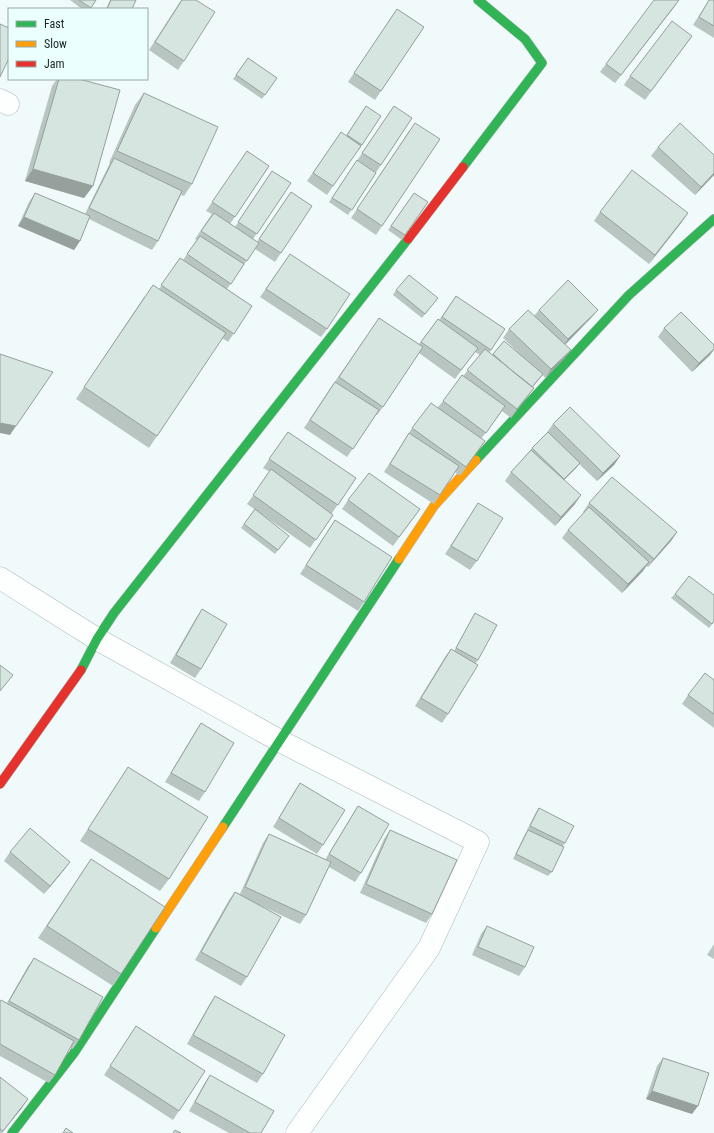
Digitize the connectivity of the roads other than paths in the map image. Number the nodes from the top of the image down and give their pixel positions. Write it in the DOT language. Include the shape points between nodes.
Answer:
graph roads {
  1 [pos="478,0"];
  2 [pos="714,220"];
  3 [pos="0,578"];
  4 [pos="97,639"];
  5 [pos="280,741"];
  6 [pos="0,784"];
  7 [pos="12,1133"];
  8 [pos="297,1133"];
  1 -- 4 [label="street" via="525,39 542,63 399,251 114,613"];
  2 -- 5 [label="street" via="629,295 434,506"];
  3 -- 4 [label="street"];
  4 -- 5 [label="street"];
  4 -- 6 [label="street" via="81,670"];
  5 -- 7 [label="street" via="74,1053"];
  5 -- 8 [label="street" via="478,842 429,948"];
}
